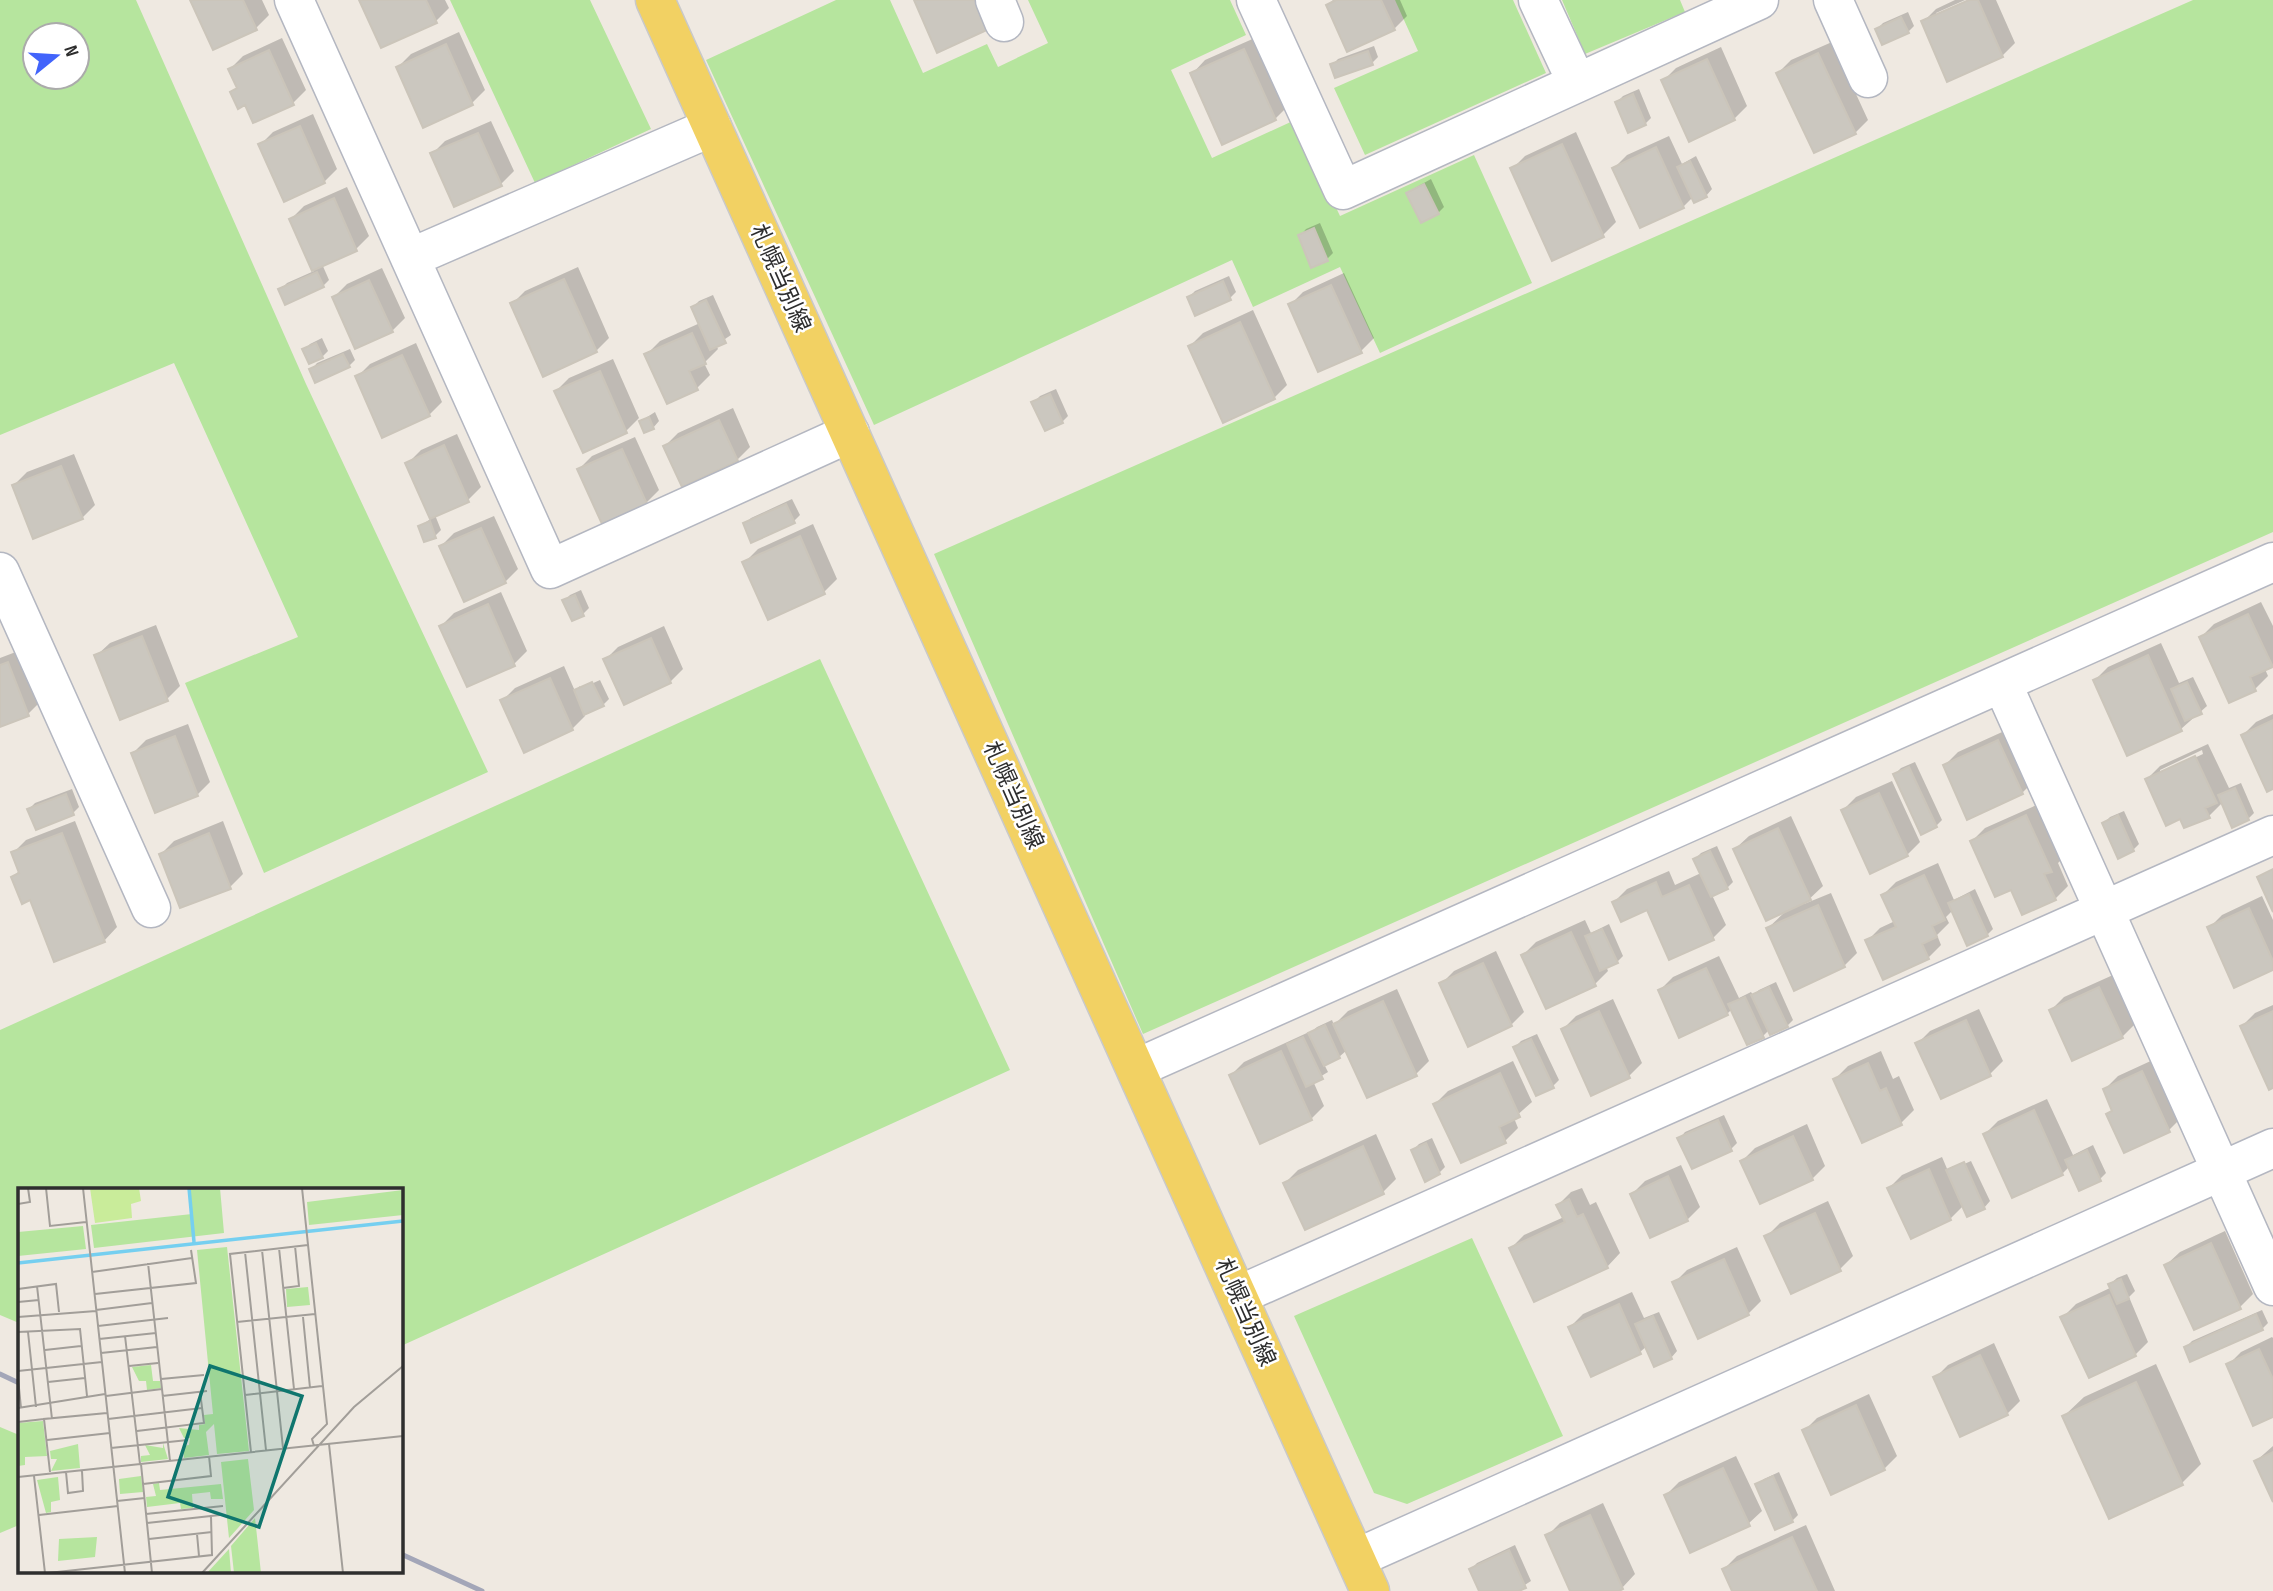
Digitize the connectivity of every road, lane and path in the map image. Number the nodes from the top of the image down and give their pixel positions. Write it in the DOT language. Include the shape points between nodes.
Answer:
graph roads {
  1 [pos="294,0"];
  2 [pos="655,0"];
  3 [pos="1256,0"];
  4 [pos="1538,0"];
  5 [pos="1759,0"];
  6 [pos="1833,0"];
  7 [pos="1868,78"];
  8 [pos="1577,83"];
  9 [pos="712,127"];
  10 [pos="410,258"];
  11 [pos="850,433"];
  12 [pos="2273,562"];
  13 [pos="0,572"];
  14 [pos="2002,683"];
  15 [pos="2273,835"];
  16 [pos="151,908"];
  17 [pos="2104,910"];
  18 [pos="1137,1068"];
  19 [pos="2273,1148"];
  20 [pos="2221,1171"];
  21 [pos="2273,1286"];
  22 [pos="1239,1295"];
  23 [pos="1364,1575"];
  1 -- 10 [label="street"];
  2 -- 9 [label="main road, 札幌当別線"];
  3 -- 8 [label="street" via="1343,190"];
  4 -- 8 [label="street"];
  5 -- 8 [label="street"];
  6 -- 7 [label="street"];
  9 -- 10 [label="street"];
  9 -- 11 [label="main road, 札幌当別線"];
  10 -- 11 [label="street" via="550,569"];
  11 -- 18 [label="main road, 札幌当別線"];
  12 -- 14 [label="street"];
  13 -- 16 [label="street"];
  14 -- 17 [label="street"];
  14 -- 18 [label="street"];
  15 -- 17 [label="street"];
  17 -- 20 [label="street"];
  17 -- 22 [label="street"];
  18 -- 22 [label="main road, 札幌当別線"];
  19 -- 20 [label="street"];
  20 -- 21 [label="street"];
  20 -- 23 [label="street"];
  22 -- 23 [label="main road, 札幌当別線"];
}
